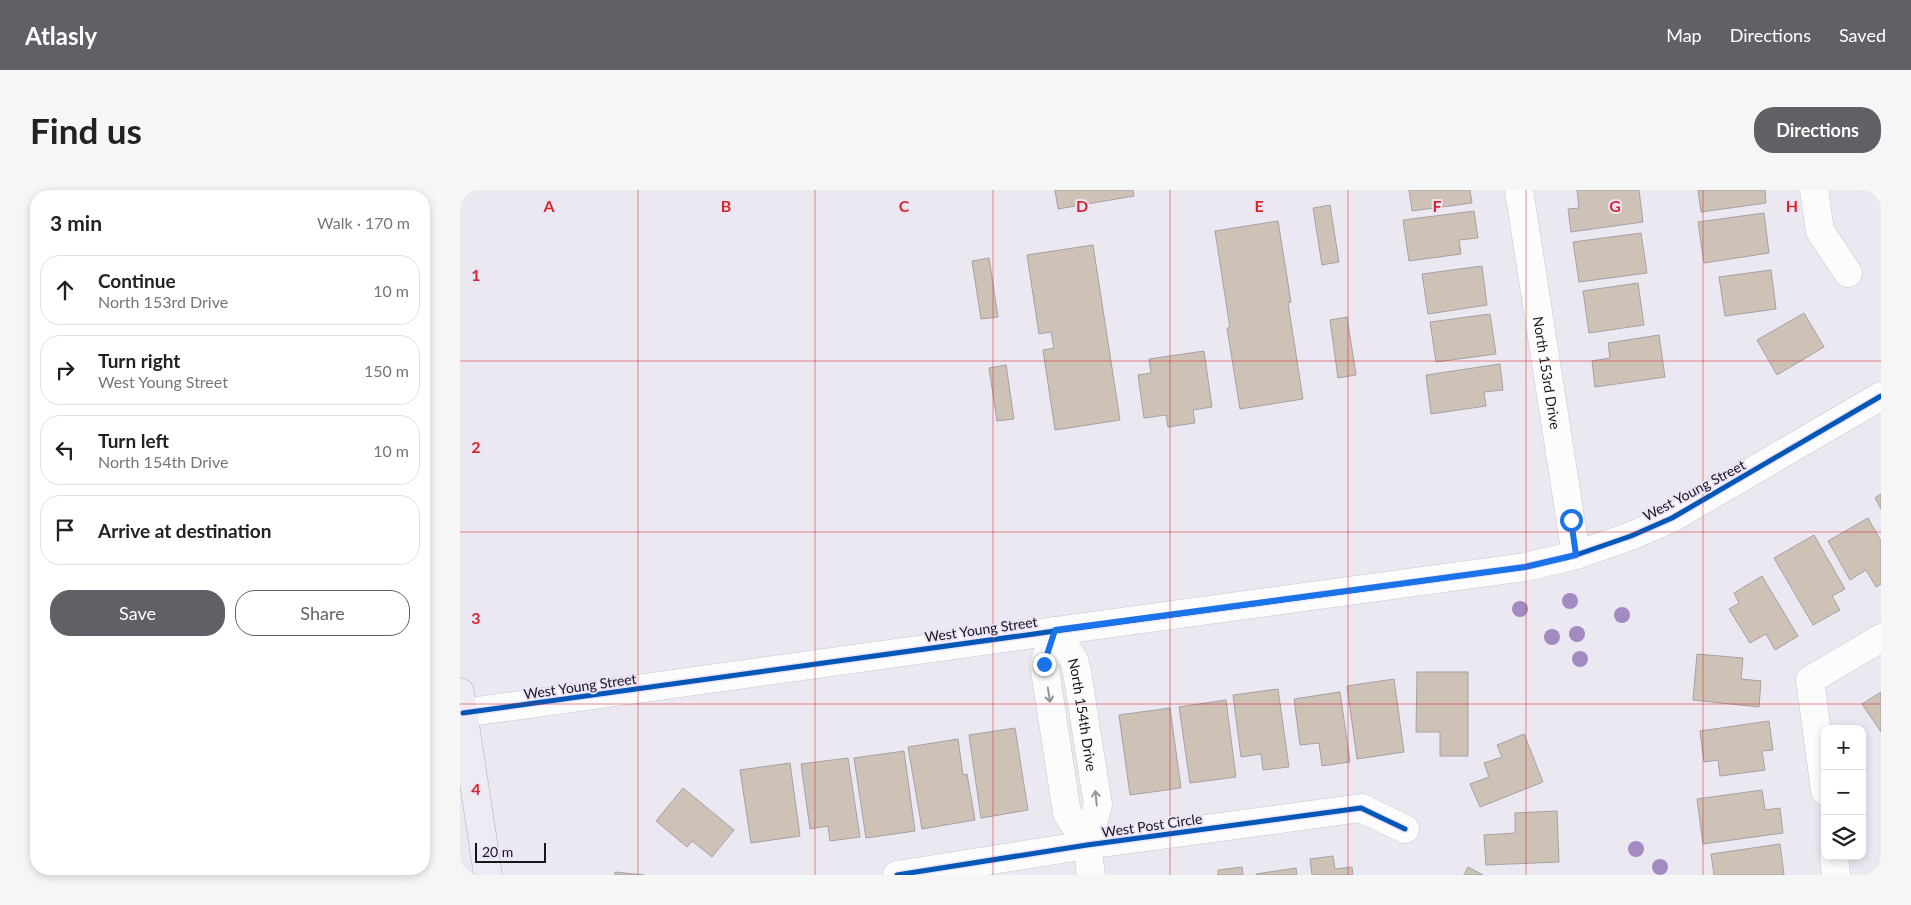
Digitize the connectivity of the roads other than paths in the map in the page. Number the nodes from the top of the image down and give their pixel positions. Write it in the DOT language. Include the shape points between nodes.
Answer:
graph roads {
  1 [pos="1519,190"];
  2 [pos="1814,190"];
  3 [pos="1848,273"];
  4 [pos="1881,396"];
  5 [pos="1576,555"];
  6 [pos="1055,630"];
  7 [pos="1881,638"];
  8 [pos="462,703"];
  9 [pos="1822,770"];
  10 [pos="1405,829"];
  11 [pos="1087,845"];
  12 [pos="1834,860"];
  13 [pos="488,875"];
  14 [pos="897,875"];
  15 [pos="1091,875"];
  16 [pos="1836,875"];
  1 -- 5 [label="street, North 153rd Drive"];
  2 -- 3 [label="street" via="1820,231"];
  4 -- 5 [label="street, West Young Street" via="1672,518"];
  5 -- 6 [label="street, West Young Street" via="1525,567"];
  6 -- 8 [label="street, West Young Street"];
  6 -- 11 [label="street, North 154th Drive" via="1044,664 1067,813"];
  7 -- 9 [label="street" via="1810,680"];
  8 -- 13 [label="main road"];
  10 -- 11 [label="street, West Post Circle" via="1361,808"];
  11 -- 14 [label="street, West Post Circle"];
  11 -- 15 [label="street, North 154th Drive"];
  12 -- 16 [label="street"];
}
